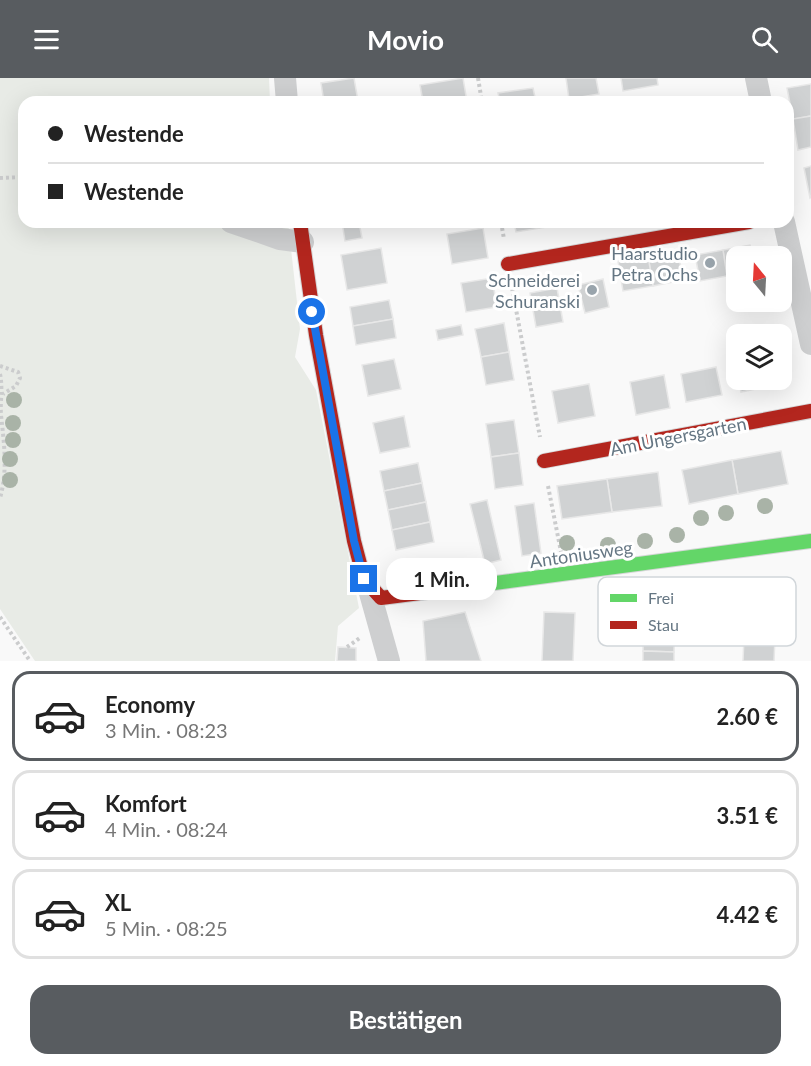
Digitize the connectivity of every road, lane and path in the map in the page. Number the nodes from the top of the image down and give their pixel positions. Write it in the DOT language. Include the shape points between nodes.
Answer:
graph roads {
  1 [pos="285,78"];
  2 [pos="478,78"];
  3 [pos="756,78"];
  4 [pos="286,96"];
  5 [pos="481,96"];
  6 [pos="760,96"];
  7 [pos="18,177"];
  8 [pos="0,178"];
  9 [pos="248,228"];
  10 [pos="502,228"];
  11 [pos="715,228"];
  12 [pos="785,228"];
  13 [pos="302,232"];
  14 [pos="508,264"];
  15 [pos="811,344"];
  16 [pos="0,366"];
  17 [pos="0,374"];
  18 [pos="2,395"];
  19 [pos="811,411"];
  20 [pos="544,461"];
  21 [pos="0,498"];
  22 [pos="811,541"];
  23 [pos="565,573"];
  24 [pos="366,582"];
  25 [pos="0,616"];
  26 [pos="30,661"];
  27 [pos="388,661"];
  1 -- 4 [label="street"];
  2 -- 5 [label="path"];
  3 -- 6 [label="street"];
  7 -- 8 [label="path"];
  9 -- 13 [label="street" via="280,239"];
  10 -- 14 [label="path"];
  11 -- 14 [label="street"];
  12 -- 15 [label="street"];
  13 -- 24 [label="street" via="316,335"];
  14 -- 20 [label="path"];
  16 -- 18 [label="path" via="18,372 20,378 16,386"];
  17 -- 18 [label="path"];
  18 -- 21 [label="path" via="5,465"];
  19 -- 20 [label="street, Am Ungersgarten"];
  20 -- 23 [label="path"];
  22 -- 23 [label="street, Antoniusweg"];
  23 -- 24 [label="street, Antoniusweg" via="401,597 381,597"];
  24 -- 27 [label="street"];
  25 -- 26 [label="path"];
}
